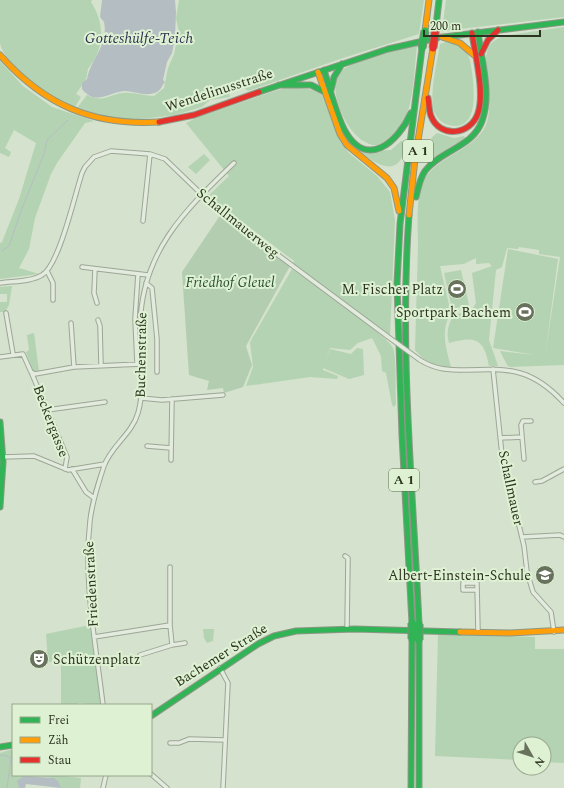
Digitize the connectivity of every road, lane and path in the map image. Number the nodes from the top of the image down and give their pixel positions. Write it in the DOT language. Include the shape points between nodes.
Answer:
graph roads {
  1 [pos="429,0"];
  2 [pos="439,0"];
  3 [pos="564,22"];
  4 [pos="498,30"];
  5 [pos="475,33"];
  6 [pos="442,37"];
  7 [pos="0,55"];
  8 [pos="477,57"];
  9 [pos="342,64"];
  10 [pos="321,71"];
  11 [pos="427,83"];
  12 [pos="279,85"];
  13 [pos="328,92"];
  14 [pos="415,99"];
  15 [pos="150,154"];
  16 [pos="234,163"];
  17 [pos="201,194"];
  18 [pos="410,218"];
  19 [pos="143,221"];
  20 [pos="400,224"];
  21 [pos="82,266"];
  22 [pos="95,268"];
  23 [pos="47,272"];
  24 [pos="138,274"];
  25 [pos="148,275"];
  26 [pos="0,283"];
  27 [pos="146,283"];
  28 [pos="53,300"];
  29 [pos="97,303"];
  30 [pos="6,313"];
  31 [pos="98,320"];
  32 [pos="71,323"];
  33 [pos="13,354"];
  34 [pos="0,357"];
  35 [pos="139,363"];
  36 [pos="101,365"];
  37 [pos="74,367"];
  38 [pos="493,369"];
  39 [pos="157,372"];
  40 [pos="32,374"];
  41 [pos="223,395"];
  42 [pos="141,398"];
  43 [pos="172,399"];
  44 [pos="105,402"];
  45 [pos="564,403"];
  46 [pos="47,410"];
  47 [pos="531,421"];
  48 [pos="0,422"];
  49 [pos="522,437"];
  50 [pos="500,438"];
  51 [pos="147,446"];
  52 [pos="171,448"];
  53 [pos="3,457"];
  54 [pos="524,459"];
  55 [pos="171,460"];
  56 [pos="105,464"];
  57 [pos="65,469"];
  58 [pos="72,469"];
  59 [pos="564,469"];
  60 [pos="535,482"];
  61 [pos="94,498"];
  62 [pos="0,507"];
  63 [pos="564,537"];
  64 [pos="522,538"];
  65 [pos="345,556"];
  66 [pos="170,567"];
  67 [pos="477,590"];
  68 [pos="415,623"];
  69 [pos="170,625"];
  70 [pos="347,630"];
  71 [pos="564,630"];
  72 [pos="478,632"];
  73 [pos="554,632"];
  74 [pos="94,637"];
  75 [pos="416,640"];
  76 [pos="185,643"];
  77 [pos="172,645"];
  78 [pos="140,655"];
  79 [pos="220,668"];
  80 [pos="103,704"];
  81 [pos="152,715"];
  82 [pos="225,740"];
  83 [pos="170,744"];
  84 [pos="12,745"];
  85 [pos="0,747"];
  86 [pos="152,775"];
  87 [pos="106,776"];
  88 [pos="102,788"];
  89 [pos="167,788"];
  90 [pos="223,788"];
  91 [pos="411,788"];
  92 [pos="419,788"];
  1 -- 14 [label="main road, A 1, bridge"];
  2 -- 11 [label="main road, A 1, bridge"];
  3 -- 4 [label="main road, Wendelinusstraße"];
  4 -- 5 [label="main road, Wendelinusstraße"];
  4 -- 8 [label="main road" via="485,43"];
  5 -- 6 [label="main road, Wendelinusstraße"];
  5 -- 8 [label="main road"];
  6 -- 8 [label="main road" via="460,44"];
  6 -- 9 [label="main road, Wendelinusstraße" via="378,51"];
  7 -- 12 [label="main road, Wendelinusstraße" via="26,83 51,100 83,114 130,123 178,119"];
  8 -- 11 [label="main road" via="480,105 475,121 464,130 448,132 436,124 429,107"];
  8 -- 18 [label="main road" via="485,102 482,122 477,132 467,141 439,158 424,172"];
  9 -- 10 [label="main road, Wendelinusstraße"];
  9 -- 13 [label="main road"];
  10 -- 12 [label="main road, Wendelinusstraße"];
  10 -- 13 [label="main road"];
  11 -- 18 [label="main road, A 1"];
  12 -- 13 [label="main road" via="311,85"];
  13 -- 14 [label="main road" via="348,136 369,149 384,147 393,142 407,124"];
  13 -- 20 [label="main road" via="340,134 347,145 379,170 394,188"];
  14 -- 20 [label="main road, A 1"];
  15 -- 17 [label="street, Schallmauerweg" via="169,162"];
  15 -- 19 [label="street"];
  15 -- 23 [label="street, Schallmauerweg" via="111,151 94,157 89,162 82,173 57,254"];
  16 -- 17 [label="street, Buchenstraße"];
  17 -- 25 [label="street, Buchenstraße" via="166,238"];
  17 -- 38 [label="street, Schallmauerweg, bridge" via="219,211 420,360 438,369"];
  18 -- 68 [label="main road, A 1" via="406,269"];
  20 -- 68 [label="main road, A 1" via="398,336"];
  21 -- 22 [label="street"];
  22 -- 24 [label="street"];
  22 -- 29 [label="street" via="94,293"];
  23 -- 26 [label="street" via="35,278"];
  23 -- 28 [label="street" via="53,283"];
  24 -- 25 [label="street"];
  24 -- 35 [label="street, Buchenstraße" via="135,319"];
  25 -- 27 [label="street, Buchenstraße"];
  27 -- 35 [label="street, Buchenstraße" via="141,311"];
  27 -- 39 [label="street, Buchenstraße" via="152,288"];
  30 -- 33 [label="street"];
  31 -- 36 [label="street"];
  32 -- 37 [label="street"];
  33 -- 34 [label="street"];
  33 -- 40 [label="street, Beckergasse" via="23,354"];
  35 -- 36 [label="street"];
  35 -- 42 [label="street, Buchenstraße"];
  36 -- 37 [label="street"];
  37 -- 40 [label="street"];
  38 -- 45 [label="street" via="520,372 543,385"];
  38 -- 50 [label="street, Schallmauer"];
  40 -- 46 [label="street, Beckergasse"];
  41 -- 43 [label="street"];
  42 -- 43 [label="street"];
  42 -- 56 [label="street, Buchenstraße" via="132,427"];
  43 -- 52 [label="street"];
  44 -- 46 [label="street"];
  46 -- 57 [label="street, Beckergasse" via="67,457"];
  47 -- 49 [label="street, Schallmauer" via="523,422 521,425"];
  48 -- 53 [label="main road"];
  49 -- 50 [label="street, Schallmauer"];
  49 -- 54 [label="street, Schallmauer"];
  50 -- 64 [label="street, Schallmauer"];
  51 -- 52 [label="street"];
  52 -- 55 [label="street"];
  53 -- 57 [label="street" via="34,456"];
  53 -- 62 [label="main road"];
  56 -- 58 [label="street"];
  56 -- 61 [label="street, Friedenstraße"];
  57 -- 58 [label="street"];
  58 -- 61 [label="street" via="86,492"];
  59 -- 60 [label="street"];
  61 -- 74 [label="street, Friedenstraße" via="88,544"];
  63 -- 64 [label="street, Schallmauer" via="560,535"];
  64 -- 73 [label="street, Schallmauer" via="533,592 551,612"];
  65 -- 70 [label="street" via="348,558"];
  66 -- 69 [label="street"];
  67 -- 72 [label="street"];
  68 -- 75 [label="main road, A 1, bridge"];
  69 -- 74 [label="street"];
  69 -- 77 [label="street"];
  70 -- 72 [label="main road, Bachemer Straße"];
  70 -- 79 [label="main road, Bachemer Straße" via="296,631 274,636"];
  71 -- 73 [label="main road, Bachemer Straße"];
  72 -- 73 [label="main road, Bachemer Straße"];
  74 -- 80 [label="street, Friedenstraße"];
  75 -- 91 [label="main road, A 1"];
  75 -- 92 [label="main road, A 1"];
  76 -- 77 [label="street"];
  77 -- 78 [label="street"];
  79 -- 81 [label="main road, Bachemer Straße"];
  79 -- 82 [label="street" via="228,680"];
  82 -- 83 [label="street" via="189,739"];
  82 -- 90 [label="street"];
  84 -- 85 [label="main road"];
  86 -- 89 [label="street"];
  87 -- 88 [label="street"];
}
